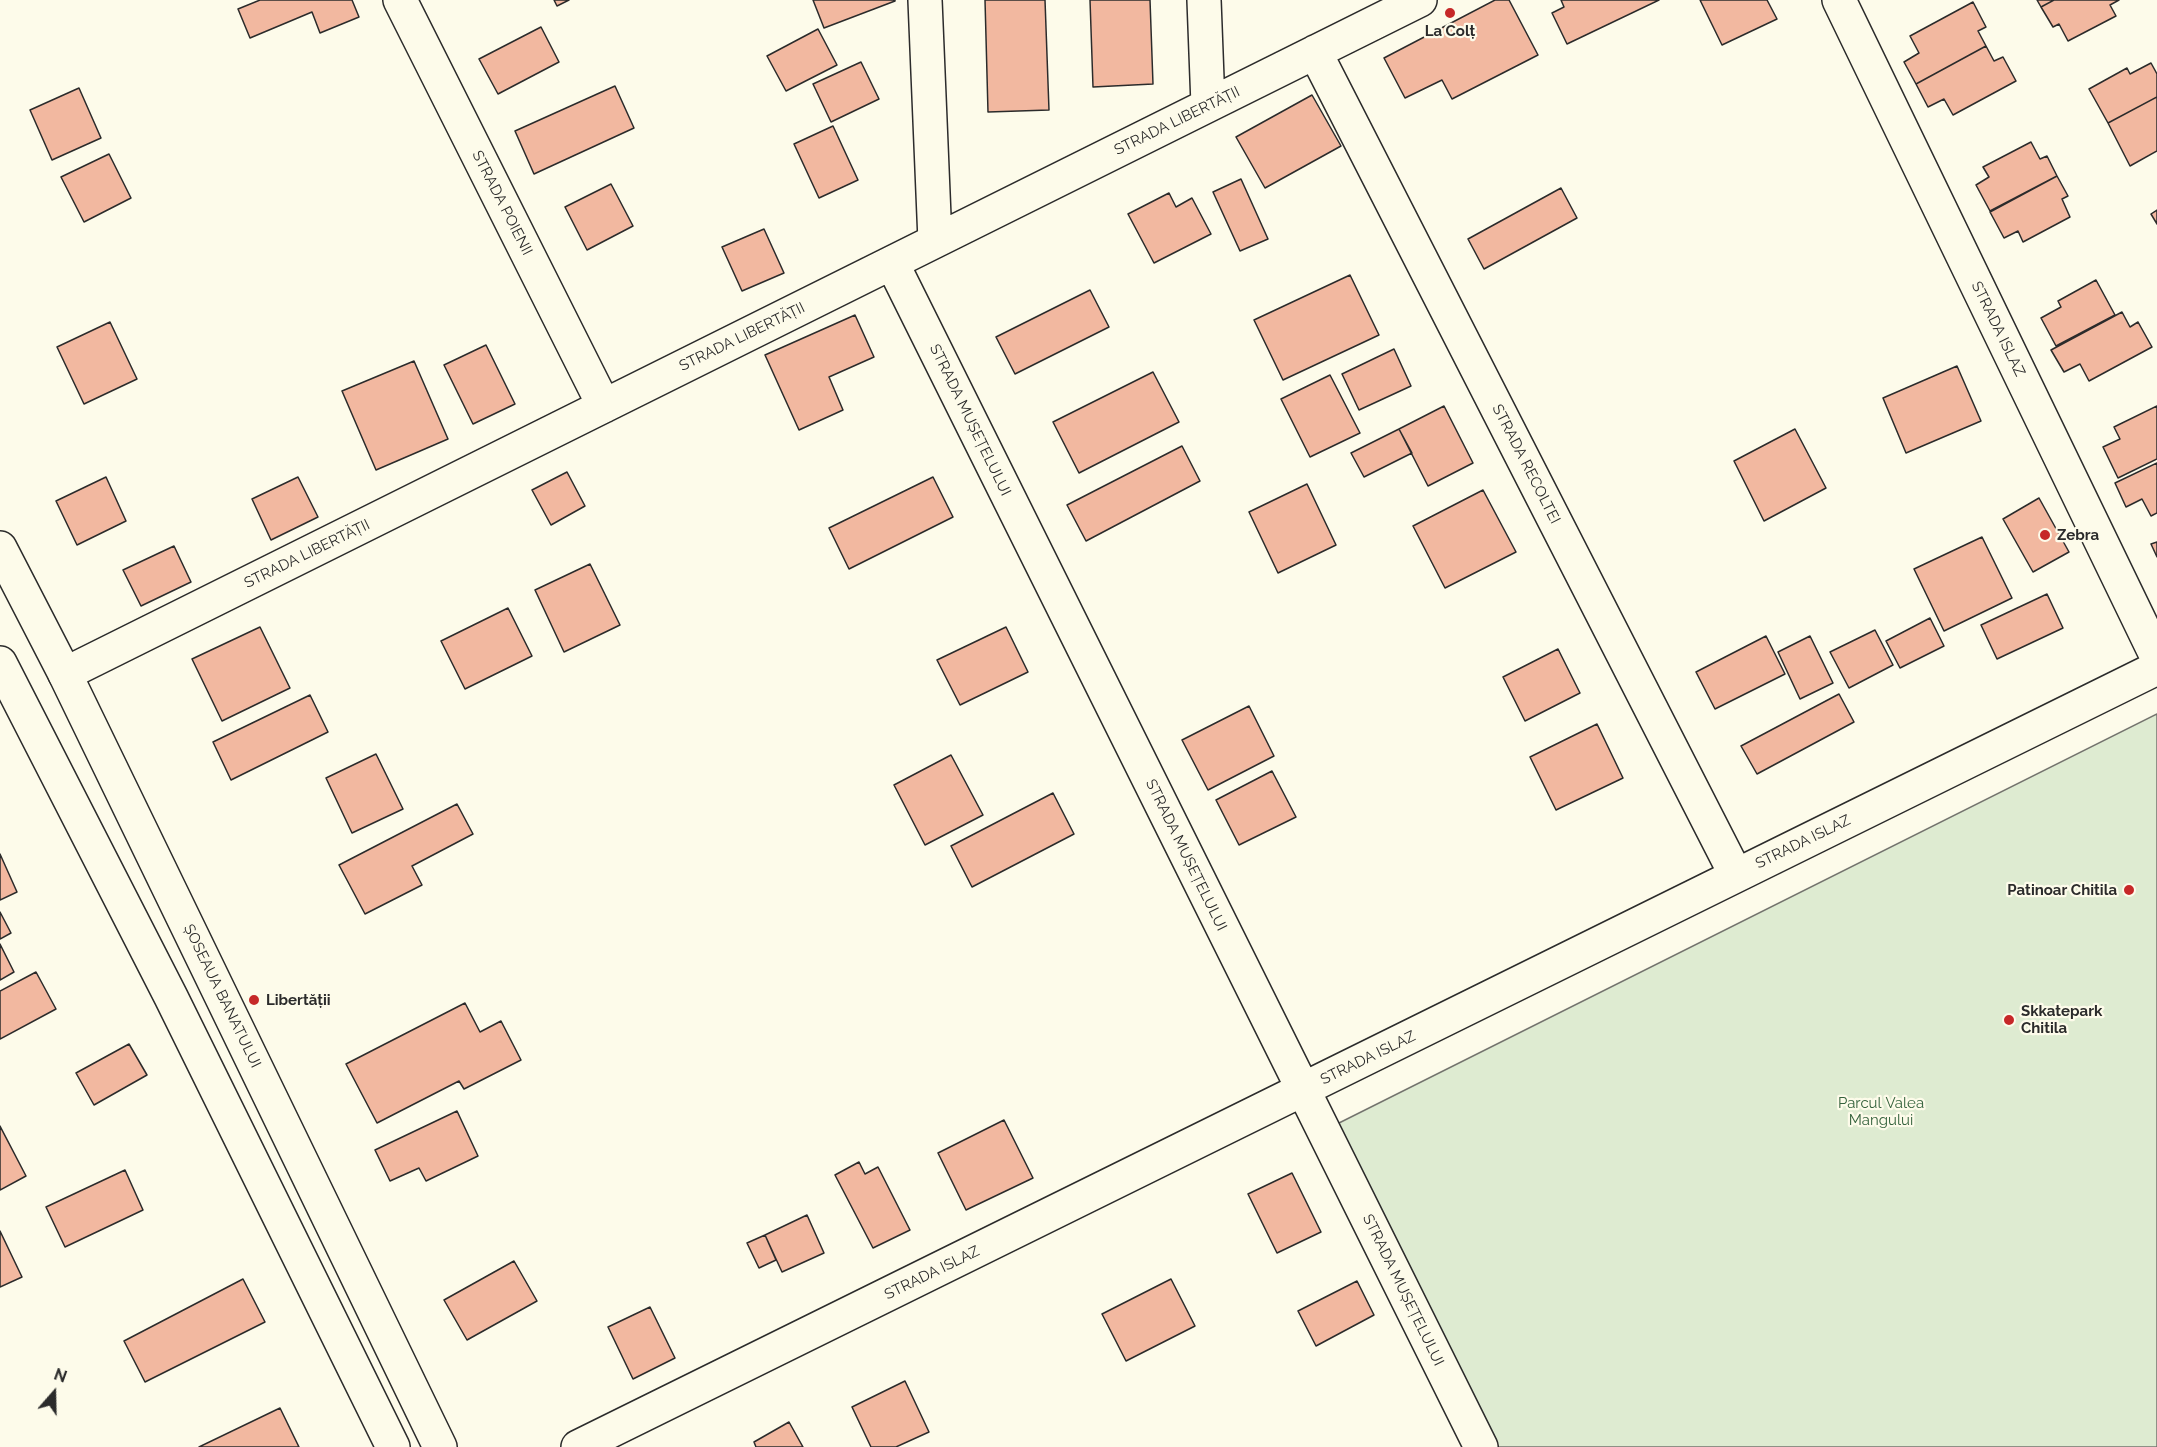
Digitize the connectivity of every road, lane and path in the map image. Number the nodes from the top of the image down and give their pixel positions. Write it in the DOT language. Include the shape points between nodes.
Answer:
graph roads {
  1 [pos="400,0"];
  2 [pos="925,0"];
  3 [pos="1204,0"];
  4 [pos="1420,0"];
  5 [pos="1839,0"];
  6 [pos="1315,52"];
  7 [pos="1208,105"];
  8 [pos="935,241"];
  9 [pos="892,263"];
  10 [pos="604,406"];
  11 [pos="0,548"];
  12 [pos="2157,657"];
  13 [pos="0,663"];
  14 [pos="2157,668"];
  15 [pos="65,674"];
  16 [pos="9,703"];
  17 [pos="1736,875"];
  18 [pos="1303,1090"];
  19 [pos="393,1447"];
  20 [pos="440,1447"];
  21 [pos="578,1447"];
  22 [pos="1481,1447"];
  1 -- 10 [label="street, STRADA POIENII"];
  2 -- 8 [label="street"];
  3 -- 7 [label="street"];
  4 -- 6 [label="street, STRADA LIBERTĂȚII"];
  5 -- 12 [label="street, STRADA ISLAZ"];
  6 -- 7 [label="street, STRADA LIBERTĂȚII"];
  6 -- 17 [label="street, STRADA RECOLTEI"];
  7 -- 8 [label="street, STRADA LIBERTĂȚII"];
  8 -- 9 [label="street, STRADA LIBERTĂȚII"];
  9 -- 10 [label="street, STRADA LIBERTĂȚII"];
  9 -- 18 [label="street, STRADA MUȘEȚELULUI"];
  10 -- 15 [label="street, STRADA LIBERTĂȚII"];
  11 -- 15 [label="street, ȘOSEAUA BANATULUI"];
  13 -- 16 [label="street"];
  14 -- 17 [label="street, STRADA ISLAZ"];
  15 -- 20 [label="street, ȘOSEAUA BANATULUI"];
  16 -- 19 [label="street" via="171,997"];
  17 -- 18 [label="street, STRADA ISLAZ"];
  18 -- 21 [label="street, STRADA ISLAZ"];
  18 -- 22 [label="street, STRADA MUȘEȚELULUI"];
}
